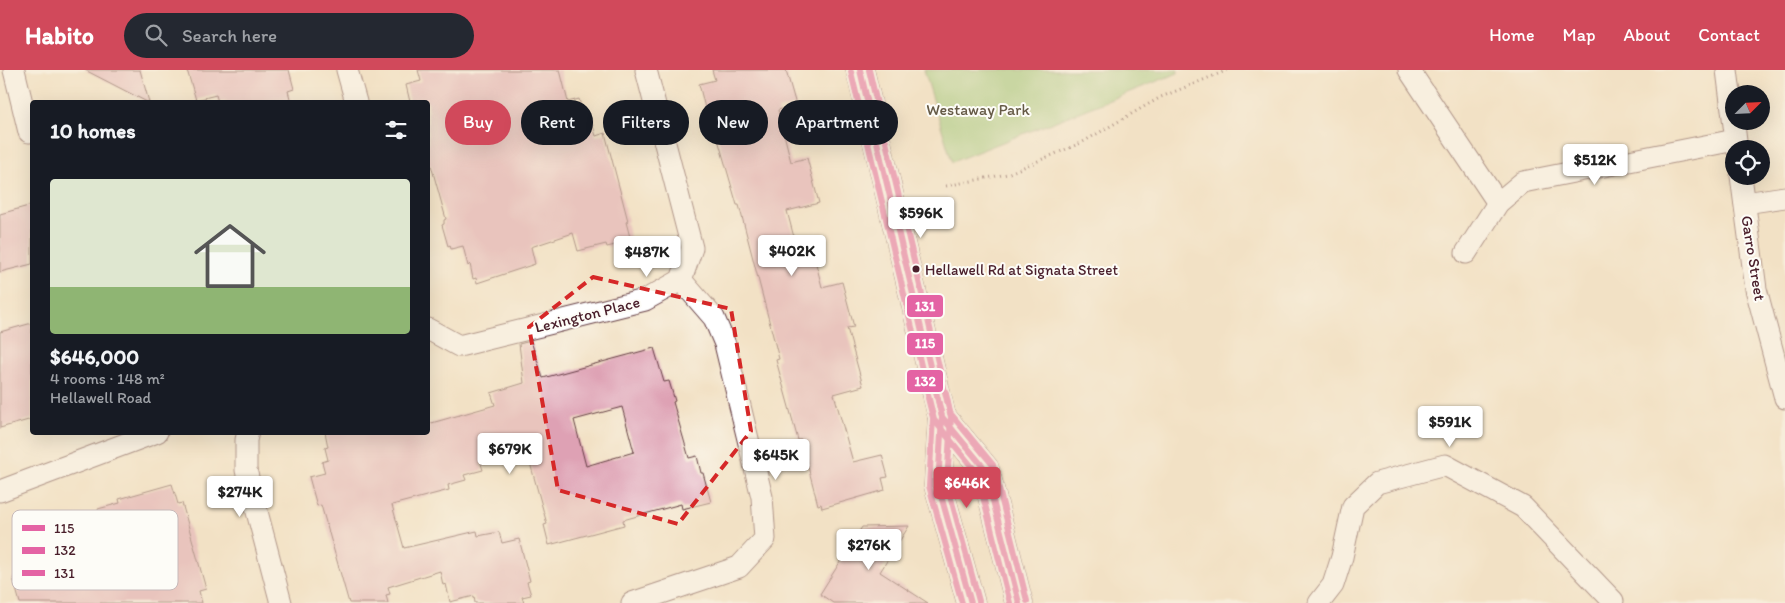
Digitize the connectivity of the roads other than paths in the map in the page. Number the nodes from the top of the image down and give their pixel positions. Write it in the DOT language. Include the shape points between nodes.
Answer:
graph roads {
  1 [pos="14,70"];
  2 [pos="347,70"];
  3 [pos="646,70"];
  4 [pos="860,70"];
  5 [pos="1409,70"];
  6 [pos="1727,70"];
  7 [pos="355,100"];
  8 [pos="29,132"];
  9 [pos="1736,140"];
  10 [pos="1725,146"];
  11 [pos="1742,185"];
  12 [pos="1785,196"];
  13 [pos="1745,202"];
  14 [pos="1498,203"];
  15 [pos="1466,253"];
  16 [pos="680,280"];
  17 [pos="430,331"];
  18 [pos="1785,398"];
  19 [pos="942,417"];
  20 [pos="149,435"];
  21 [pos="241,435"];
  22 [pos="0,491"];
  23 [pos="1614,601"];
  24 [pos="281,603"];
  25 [pos="632,603"];
  26 [pos="971,603"];
  27 [pos="1019,603"];
  28 [pos="1319,603"];
  1 -- 8 [label="street"];
  2 -- 7 [label="street"];
  3 -- 16 [label="street" via="692,248"];
  4 -- 19 [label="street"];
  5 -- 14 [label="street"];
  6 -- 9 [label="street"];
  10 -- 14 [label="street" via="1523,182"];
  11 -- 13 [label="street, Garro Street"];
  12 -- 13 [label="street"];
  13 -- 18 [label="street, Garro Street" via="1756,289"];
  14 -- 15 [label="street"];
  16 -- 17 [label="street, Lexington Place" via="644,300 459,346"];
  16 -- 25 [label="street" via="714,318 725,344 762,496 765,540 739,566"];
  19 -- 26 [label="street" via="938,486"];
  19 -- 27 [label="street" via="986,469"];
  20 -- 22 [label="street"];
  21 -- 24 [label="street" via="246,470"];
  23 -- 28 [label="street" via="1523,507 1445,465 1377,483 1352,506 1333,586"];
}
